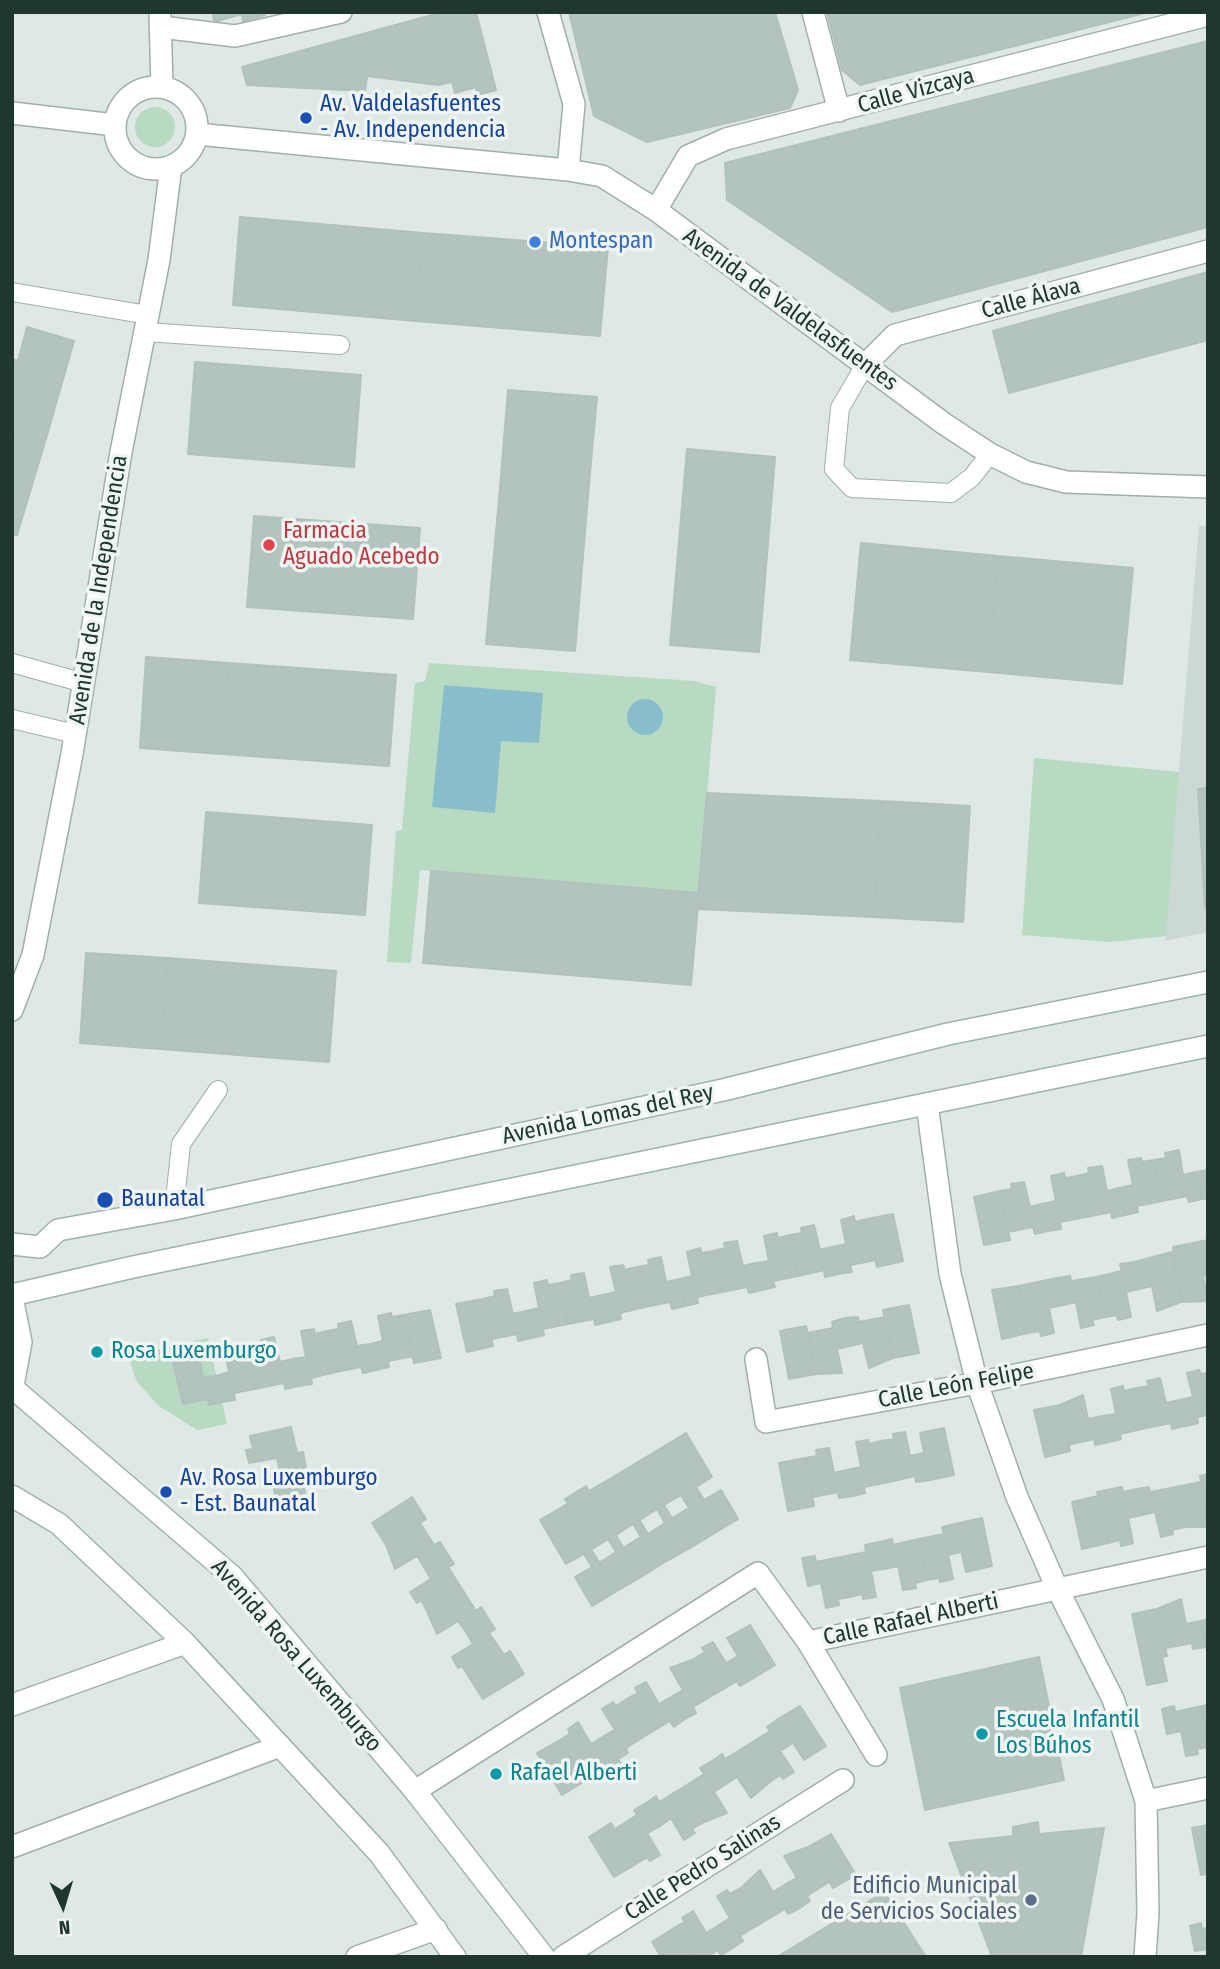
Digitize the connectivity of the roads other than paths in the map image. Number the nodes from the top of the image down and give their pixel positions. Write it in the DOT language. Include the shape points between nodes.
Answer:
graph roads {
  1 [pos="341,12"];
  2 [pos="548,12"];
  3 [pos="813,12"];
  4 [pos="1208,15"];
  5 [pos="160,19"];
  6 [pos="162,87"];
  7 [pos="839,111"];
  8 [pos="12,113"];
  9 [pos="115,125"];
  10 [pos="197,134"];
  11 [pos="171,166"];
  12 [pos="568,170"];
  13 [pos="656,210"];
  14 [pos="1208,251"];
  15 [pos="12,292"];
  16 [pos="146,323"];
  17 [pos="340,345"];
  18 [pos="864,365"];
  19 [pos="990,454"];
  20 [pos="1208,487"];
  21 [pos="12,663"];
  22 [pos="84,683"];
  23 [pos="12,719"];
  24 [pos="75,734"];
  25 [pos="1208,982"];
  26 [pos="12,1010"];
  27 [pos="1208,1046"];
  28 [pos="218,1090"];
  29 [pos="928,1104"];
  30 [pos="174,1209"];
  31 [pos="12,1244"];
  32 [pos="12,1296"];
  33 [pos="1208,1335"];
  34 [pos="756,1359"];
  35 [pos="977,1383"];
  36 [pos="13,1390"];
  37 [pos="12,1496"];
  38 [pos="1208,1557"];
  39 [pos="1057,1588"];
  40 [pos="808,1642"];
  41 [pos="185,1643"];
  42 [pos="12,1705"];
  43 [pos="281,1746"];
  44 [pos="877,1755"];
  45 [pos="843,1780"];
  46 [pos="1208,1788"];
  47 [pos="415,1791"];
  48 [pos="1146,1801"];
  49 [pos="12,1847"];
  50 [pos="436,1929"];
  51 [pos="357,1957"];
  52 [pos="455,1957"];
  53 [pos="544,1957"];
  54 [pos="564,1957"];
  55 [pos="1145,1957"];
  1 -- 5 [label="street" via="235,36"];
  2 -- 12 [label="street" via="574,104"];
  3 -- 7 [label="street"];
  4 -- 7 [label="street, Calle Vizcaya"];
  5 -- 6 [label="street"];
  6 -- 9 [label="street" via="131,95 119,109"];
  6 -- 10 [label="street" via="191,105"];
  7 -- 13 [label="street, Calle Vizcaya" via="726,139 688,156"];
  8 -- 9 [label="street"];
  9 -- 11 [label="street" via="118,144 136,163 152,169"];
  10 -- 11 [label="street" via="188,155"];
  10 -- 12 [label="street, Avenida de Valdelasfuentes"];
  11 -- 16 [label="street, Avenida de la Independencia"];
  12 -- 13 [label="street, Avenida de Valdelasfuentes" via="602,176"];
  13 -- 18 [label="street, Avenida de Valdelasfuentes"];
  14 -- 18 [label="street, Calle Álava" via="895,335"];
  15 -- 16 [label="lane"];
  16 -- 17 [label="lane"];
  16 -- 22 [label="street, Avenida de la Independencia"];
  18 -- 19 [label="street, Avenida de Valdelasfuentes"];
  18 -- 19 [label="lane" via="840,408 834,470 852,488 951,494"];
  19 -- 20 [label="street, Avenida de Valdelasfuentes" via="1026,472 1066,482"];
  21 -- 22 [label="lane"];
  22 -- 24 [label="street, Avenida de la Independencia"];
  23 -- 24 [label="lane"];
  24 -- 26 [label="street, Avenida de la Independencia" via="33,955"];
  25 -- 30 [label="street, Avenida Lomas del Rey" via="947,1034 723,1090"];
  27 -- 29 [label="street"];
  28 -- 30 [label="lane" via="181,1144"];
  29 -- 32 [label="street" via="133,1267"];
  29 -- 35 [label="street" via="950,1274"];
  30 -- 31 [label="street, Avenida Lomas del Rey" via="58,1230 40,1247"];
  32 -- 36 [label="street" via="21,1342"];
  33 -- 35 [label="street, Calle León Felipe"];
  34 -- 35 [label="street, Calle León Felipe" via="766,1422"];
  35 -- 39 [label="street" via="1017,1497"];
  36 -- 47 [label="street, Avenida Rosa Luxemburgo" via="232,1576"];
  37 -- 41 [label="street" via="59,1524"];
  38 -- 39 [label="street, Calle Rafael Alberti"];
  39 -- 40 [label="street, Calle Rafael Alberti"];
  39 -- 48 [label="street" via="1113,1699"];
  40 -- 44 [label="street"];
  40 -- 47 [label="street, Calle Rafael Alberti" via="758,1573"];
  41 -- 42 [label="street"];
  41 -- 43 [label="street"];
  43 -- 49 [label="street"];
  43 -- 50 [label="street" via="379,1853"];
  45 -- 54 [label="street, Calle Pedro Salinas"];
  46 -- 48 [label="street"];
  47 -- 53 [label="street, Avenida Rosa Luxemburgo"];
  48 -- 55 [label="street"];
  50 -- 51 [label="street"];
  50 -- 52 [label="street"];
}
